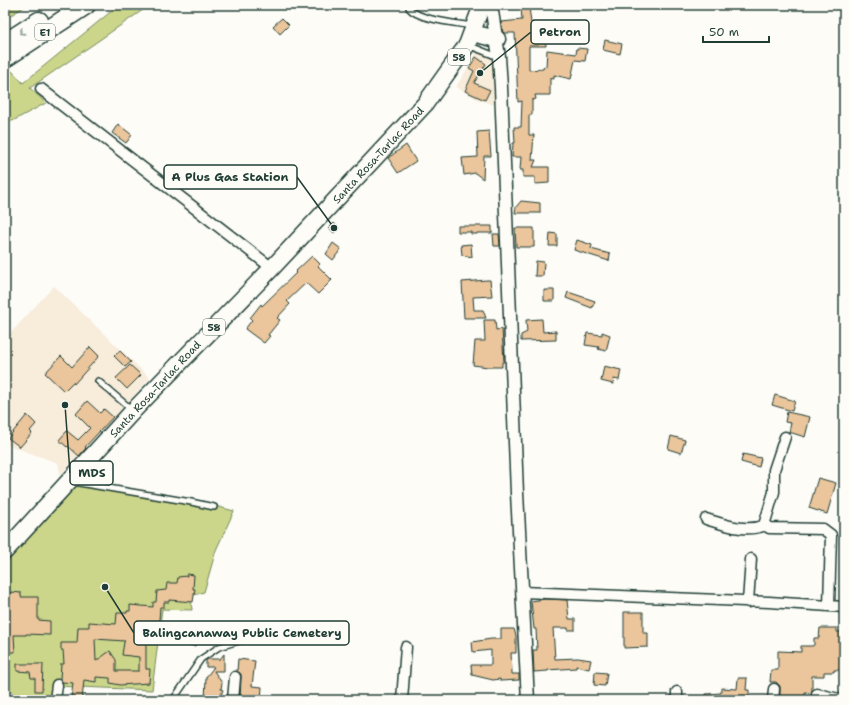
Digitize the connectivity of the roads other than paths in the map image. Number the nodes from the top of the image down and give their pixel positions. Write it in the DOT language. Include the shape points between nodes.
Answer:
graph roads {
  1 [pos="63,5"];
  2 [pos="86,5"];
  3 [pos="410,5"];
  4 [pos="482,5"];
  5 [pos="491,5"];
  6 [pos="471,35"];
  7 [pos="497,39"];
  8 [pos="5,43"];
  9 [pos="499,57"];
  10 [pos="5,58"];
  11 [pos="41,89"];
  12 [pos="272,268"];
  13 [pos="98,381"];
  14 [pos="133,411"];
  15 [pos="785,438"];
  16 [pos="70,481"];
  17 [pos="214,507"];
  18 [pos="706,519"];
  19 [pos="766,525"];
  20 [pos="5,551"];
  21 [pos="751,559"];
  22 [pos="522,592"];
  23 [pos="748,602"];
  24 [pos="829,606"];
  25 [pos="844,607"];
  26 [pos="296,639"];
  27 [pos="406,647"];
  28 [pos="235,677"];
  29 [pos="57,685"];
  30 [pos="774,689"];
  31 [pos="817,694"];
  32 [pos="844,699"];
  33 [pos="55,700"];
  34 [pos="173,700"];
  35 [pos="233,700"];
  36 [pos="402,700"];
  37 [pos="528,700"];
  38 [pos="773,700"];
  1 -- 8 [label="highway, E1, one-way"];
  2 -- 10 [label="highway, E1"];
  3 -- 6 [label="lane" via="412,12"];
  4 -- 6 [label="highway, Santa Rosa-Tarlac Road / 58"];
  5 -- 7 [label="street"];
  6 -- 7 [label="highway"];
  6 -- 9 [label="lane"];
  6 -- 12 [label="highway, Santa Rosa-Tarlac Road / 58" via="425,104"];
  7 -- 9 [label="street"];
  9 -- 22 [label="street"];
  11 -- 12 [label="street"];
  12 -- 14 [label="highway, Santa Rosa-Tarlac Road / 58"];
  13 -- 14 [label="lane"];
  14 -- 16 [label="highway, Santa Rosa-Tarlac Road / 58"];
  15 -- 19 [label="street" via="774,470 774,492"];
  16 -- 17 [label="lane"];
  16 -- 20 [label="highway, Santa Rosa-Tarlac Road / 58"];
  18 -- 19 [label="street" via="737,528 758,528"];
  19 -- 24 [label="street" via="769,528 823,529 831,534"];
  21 -- 23 [label="street"];
  22 -- 23 [label="street"];
  22 -- 37 [label="street"];
  23 -- 24 [label="street"];
  24 -- 25 [label="street"];
  26 -- 34 [label="lane" via="275,635 250,638 219,647 201,659"];
  27 -- 36 [label="street"];
  28 -- 35 [label="street"];
  29 -- 33 [label="street"];
  30 -- 38 [label="street"];
  31 -- 32 [label="street"];
}
